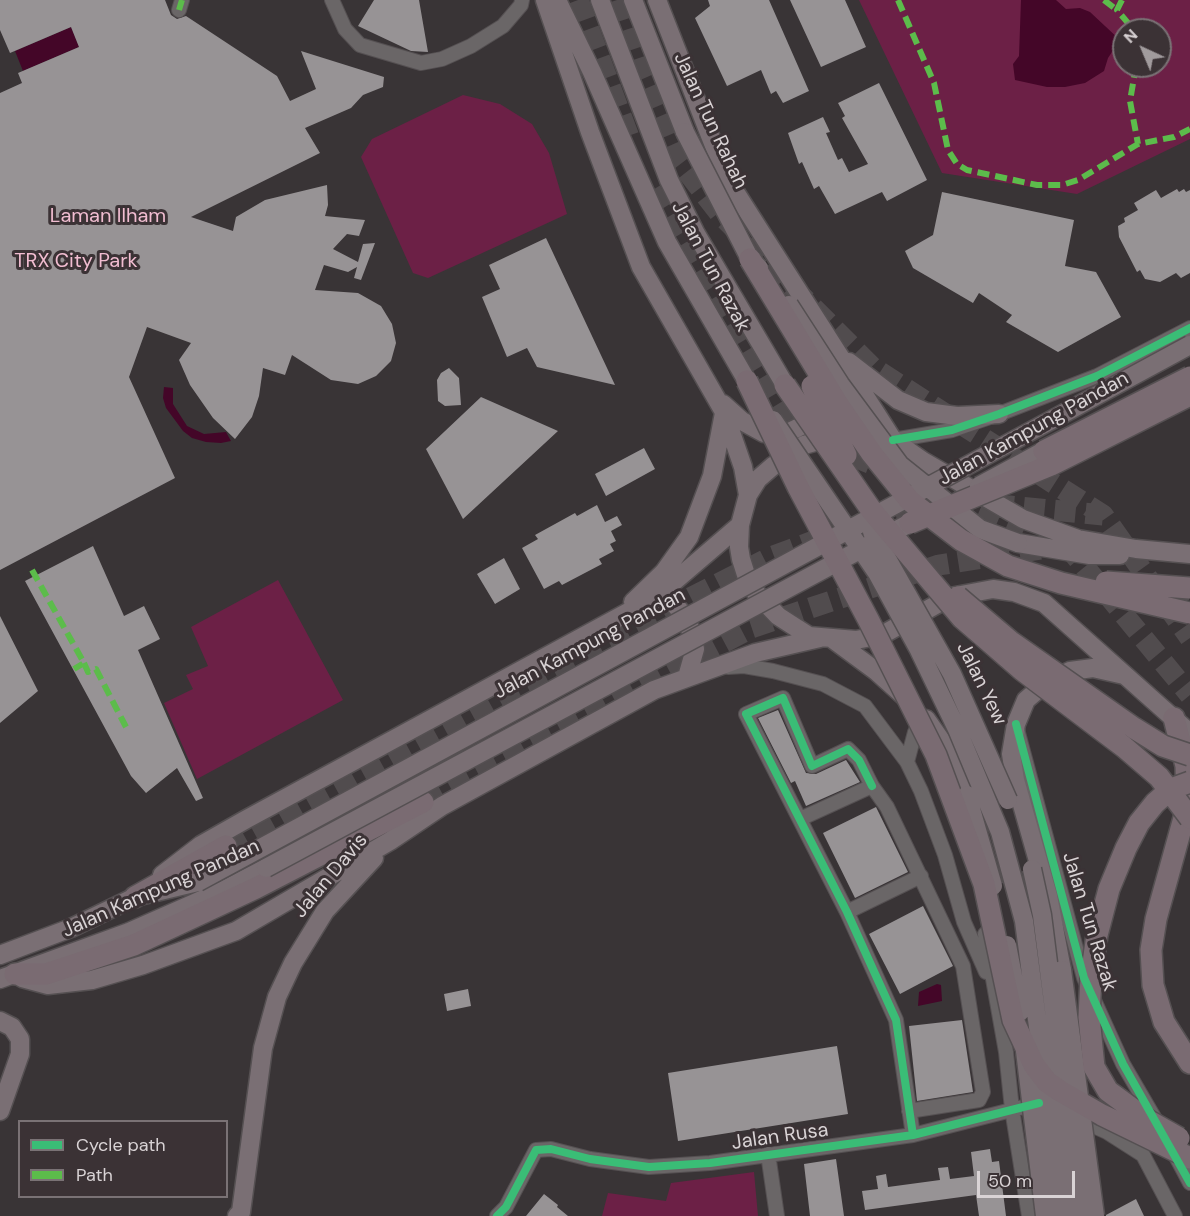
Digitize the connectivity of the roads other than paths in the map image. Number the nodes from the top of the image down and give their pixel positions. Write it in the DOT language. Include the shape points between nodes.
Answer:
graph roads {
  1 [pos="332,0"];
  2 [pos="522,0"];
  3 [pos="545,0"];
  4 [pos="557,0"];
  5 [pos="600,0"];
  6 [pos="633,0"];
  7 [pos="657,0"];
  8 [pos="750,259"];
  9 [pos="1190,328"];
  10 [pos="1190,345"];
  11 [pos="833,346"];
  12 [pos="1190,368"];
  13 [pos="1190,377"];
  14 [pos="747,381"];
  15 [pos="785,386"];
  16 [pos="818,395"];
  17 [pos="1190,395"];
  18 [pos="721,406"];
  19 [pos="999,414"];
  20 [pos="892,440"];
  21 [pos="1044,451"];
  22 [pos="748,495"];
  23 [pos="910,501"];
  24 [pos="872,511"];
  25 [pos="910,523"];
  26 [pos="740,525"];
  27 [pos="874,536"];
  28 [pos="855,538"];
  29 [pos="1190,554"];
  30 [pos="1008,566"];
  31 [pos="922,574"];
  32 [pos="1190,588"];
  33 [pos="656,597"];
  34 [pos="1190,613"];
  35 [pos="610,624"];
  36 [pos="827,639"];
  37 [pos="712,668"];
  38 [pos="687,676"];
  39 [pos="1126,676"];
  40 [pos="894,686"];
  41 [pos="1174,718"];
  42 [pos="1016,724"];
  43 [pos="915,732"];
  44 [pos="1190,733"];
  45 [pos="1190,755"];
  46 [pos="907,762"];
  47 [pos="1190,782"];
  48 [pos="872,786"];
  49 [pos="423,802"];
  50 [pos="1190,818"];
  51 [pos="800,819"];
  52 [pos="390,841"];
  53 [pos="226,846"];
  54 [pos="921,876"];
  55 [pos="135,897"];
  56 [pos="847,912"];
  57 [pos="71,928"];
  58 [pos="0,942"];
  59 [pos="0,955"];
  60 [pos="8,976"];
  61 [pos="994,991"];
  62 [pos="0,1022"];
  63 [pos="1190,1063"];
  64 [pos="1010,1082"];
  65 [pos="1039,1103"];
  66 [pos="1012,1109"];
  67 [pos="0,1111"];
  68 [pos="909,1111"];
  69 [pos="913,1135"];
  70 [pos="1190,1144"];
  71 [pos="768,1154"];
  72 [pos="1190,1158"];
  73 [pos="1190,1183"];
  74 [pos="241,1215"];
  75 [pos="497,1216"];
  76 [pos="777,1216"];
  77 [pos="1029,1216"];
  78 [pos="1045,1216"];
  79 [pos="1063,1216"];
  80 [pos="1080,1216"];
  81 [pos="1095,1216"];
  82 [pos="1175,1216"];
  1 -- 2 [label="street" via="345,29 360,45 421,63 471,46 503,26"];
  3 -- 18 [label="main road" via="641,267"];
  4 -- 14 [label="main road, Jalan Tun Razak" via="667,242"];
  5 -- 15 [label="main road, Jalan Tun Razak" via="669,180"];
  6 -- 8 [label="main road, Jalan Tun Rahah, bridge" via="685,132"];
  7 -- 11 [label="main road" via="727,180"];
  8 -- 16 [label="highway, bridge" via="770,315"];
  8 -- 23 [label="highway, bridge" via="837,403"];
  8 -- 29 [label="main road, Jalan Tun Rahah, bridge" via="778,289 840,384 900,465 980,529 1018,543 1090,555"];
  9 -- 19 [label="street, Jalan Kampung Pandan" via="1097,376"];
  10 -- 55 [label="main road, Jalan Kampung Pandan, bridge" via="198,882"];
  11 -- 18 [label="main road" via="837,394 825,414 787,433 764,433"];
  11 -- 19 [label="main road" via="898,400 926,412 957,416"];
  11 -- 20 [label="main road"];
  12 -- 21 [label="main road, Jalan Kampung Pandan, bridge"];
  13 -- 21 [label="highway, bridge"];
  14 -- 28 [label="main road, Jalan Tun Razak, bridge"];
  14 -- 72 [label="highway, bridge" via="940,765 984,884 1013,1020 1034,1065 1060,1091"];
  15 -- 24 [label="highway, bridge"];
  15 -- 27 [label="main road, Jalan Tun Razak, bridge"];
  16 -- 23 [label="highway, bridge"];
  16 -- 24 [label="highway, bridge"];
  17 -- 25 [label="highway, bridge" via="1051,465"];
  18 -- 22 [label="main road" via="743,468"];
  18 -- 35 [label="main road" via="712,476 689,537 664,572"];
  19 -- 20 [label="street, Jalan Kampung Pandan" via="952,430"];
  20 -- 22 [label="main road" via="847,433 804,446 758,479"];
  20 -- 29 [label="main road" via="1023,519 1078,539"];
  21 -- 25 [label="main road, Jalan Kampung Pandan, bridge"];
  22 -- 26 [label="main road"];
  23 -- 30 [label="highway, bridge" via="961,540"];
  24 -- 31 [label="highway, bridge"];
  25 -- 60 [label="main road, Jalan Kampung Pandan, bridge" via="224,890 129,932"];
  26 -- 33 [label="main road"];
  26 -- 36 [label="main road" via="739,547 747,578 756,594 790,625 809,636"];
  27 -- 80 [label="main road, Jalan Yew, bridge" via="952,674 1008,800 1032,869 1042,915"];
  28 -- 79 [label="main road, Jalan Yew, bridge" via="919,650 957,729 1014,874 1024,921"];
  30 -- 32 [label="highway, bridge" via="1121,585"];
  30 -- 34 [label="highway, bridge" via="1061,583"];
  31 -- 45 [label="highway, bridge" via="1134,728 1163,746"];
  31 -- 50 [label="highway, bridge" via="990,644 1159,777"];
  33 -- 35 [label="main road"];
  33 -- 38 [label="main road" via="673,602 688,621 695,649"];
  35 -- 55 [label="main road" via="227,830 186,855"];
  36 -- 37 [label="main road" via="755,653"];
  36 -- 39 [label="main road" via="856,640 882,634 951,597 993,589 1044,603"];
  36 -- 40 [label="main road"];
  37 -- 38 [label="main road"];
  37 -- 46 [label="street" via="744,666 823,684 865,706"];
  38 -- 52 [label="main road" via="644,695 442,806"];
  39 -- 41 [label="main road"];
  39 -- 42 [label="main road" via="1093,668 1070,671 1048,681 1026,700"];
  40 -- 43 [label="street"];
  40 -- 78 [label="main road, bridge" via="923,714 945,746 967,795 984,848 1016,982"];
  41 -- 44 [label="main road"];
  41 -- 63 [label="highway" via="1186,766 1187,807 1151,950 1153,985 1164,1022"];
  42 -- 73 [label="street, Jalan Tun Razak" via="1084,978 1122,1064"];
  42 -- 81 [label="main road, bridge" via="1011,754 1015,780 1048,896 1062,970"];
  43 -- 46 [label="street"];
  43 -- 61 [label="street" via="963,848 982,917"];
  46 -- 61 [label="street" via="945,855 964,922"];
  47 -- 70 [label="highway, bridge" via="1171,789 1155,803 1126,849 1097,935 1089,1017 1094,1067 1108,1091"];
  48 -- 51 [label="street"];
  48 -- 51 [label="street" via="859,760 848,749 812,766 783,698 746,714"];
  48 -- 54 [label="street" via="888,807"];
  49 -- 60 [label="highway" via="256,888 134,945 46,974"];
  51 -- 56 [label="street"];
  52 -- 60 [label="main road" via="236,931 143,965 92,980 48,985"];
  52 -- 74 [label="main road, Jalan Davis" via="325,911 277,997 263,1048"];
  53 -- 55 [label="highway"];
  54 -- 56 [label="street"];
  54 -- 68 [label="street" via="963,966 983,1092 979,1100"];
  55 -- 57 [label="main road, Jalan Kampung Pandan"];
  56 -- 68 [label="street" via="896,1020"];
  57 -- 58 [label="main road"];
  57 -- 59 [label="main road, Jalan Kampung Pandan"];
  61 -- 64 [label="street"];
  62 -- 67 [label="main road" via="12,1027 20,1039 20,1054"];
  64 -- 65 [label="street" via="1022,1095"];
  64 -- 66 [label="street"];
  65 -- 66 [label="street"];
  65 -- 82 [label="street" via="1107,1131 1136,1148 1149,1163"];
  66 -- 69 [label="street, Jalan Rusa"];
  66 -- 77 [label="street"];
  68 -- 69 [label="street"];
  69 -- 71 [label="street, Jalan Rusa"];
  71 -- 75 [label="street, Jalan Rusa" via="649,1167 551,1149 536,1150 506,1207"];
  71 -- 76 [label="street"];
}
